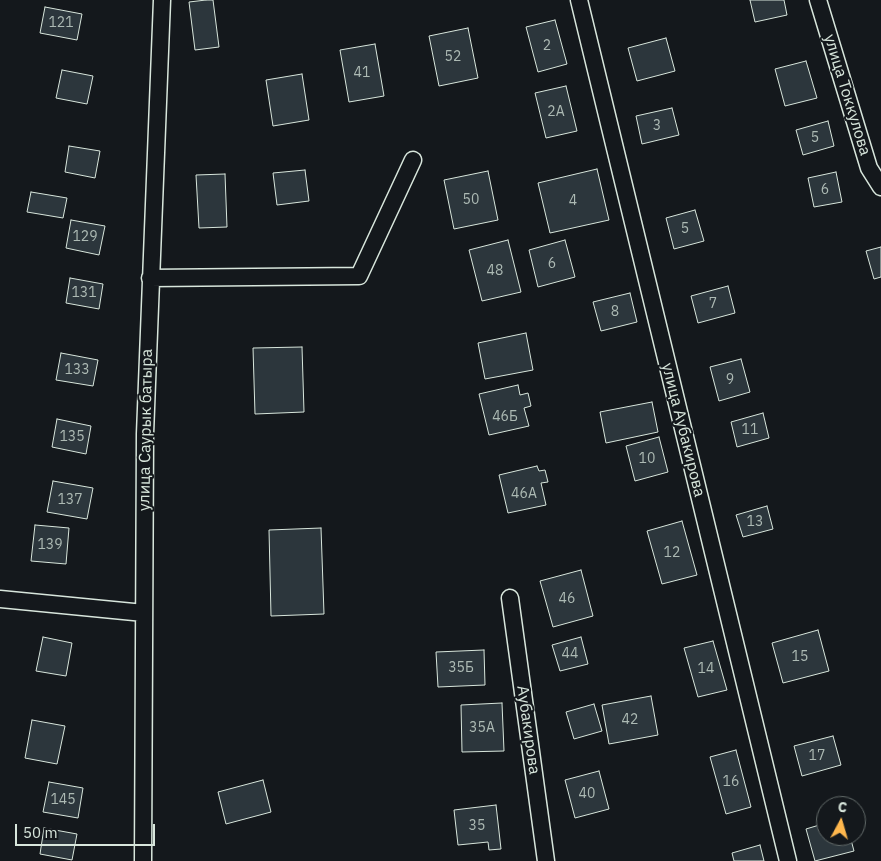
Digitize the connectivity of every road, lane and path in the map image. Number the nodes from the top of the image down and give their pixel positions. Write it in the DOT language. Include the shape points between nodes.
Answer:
graph roads {
  1 [pos="162,0"];
  2 [pos="579,0"];
  3 [pos="818,0"];
  4 [pos="413,160"];
  5 [pos="881,187"];
  6 [pos="150,278"];
  7 [pos="510,598"];
  8 [pos="0,599"];
  9 [pos="144,612"];
  10 [pos="143,861"];
  11 [pos="546,861"];
  12 [pos="788,861"];
  1 -- 6 [label="street, улица Саурык батыра"];
  2 -- 12 [label="street, улица Аубакирова"];
  3 -- 5 [label="street, улица Токкулова" via="869,168"];
  4 -- 6 [label="street" via="359,276"];
  6 -- 9 [label="street, улица Саурык батыра"];
  7 -- 11 [label="street, Аубакирова"];
  8 -- 9 [label="street"];
  9 -- 10 [label="street, улица Саурык батыра"];
}
